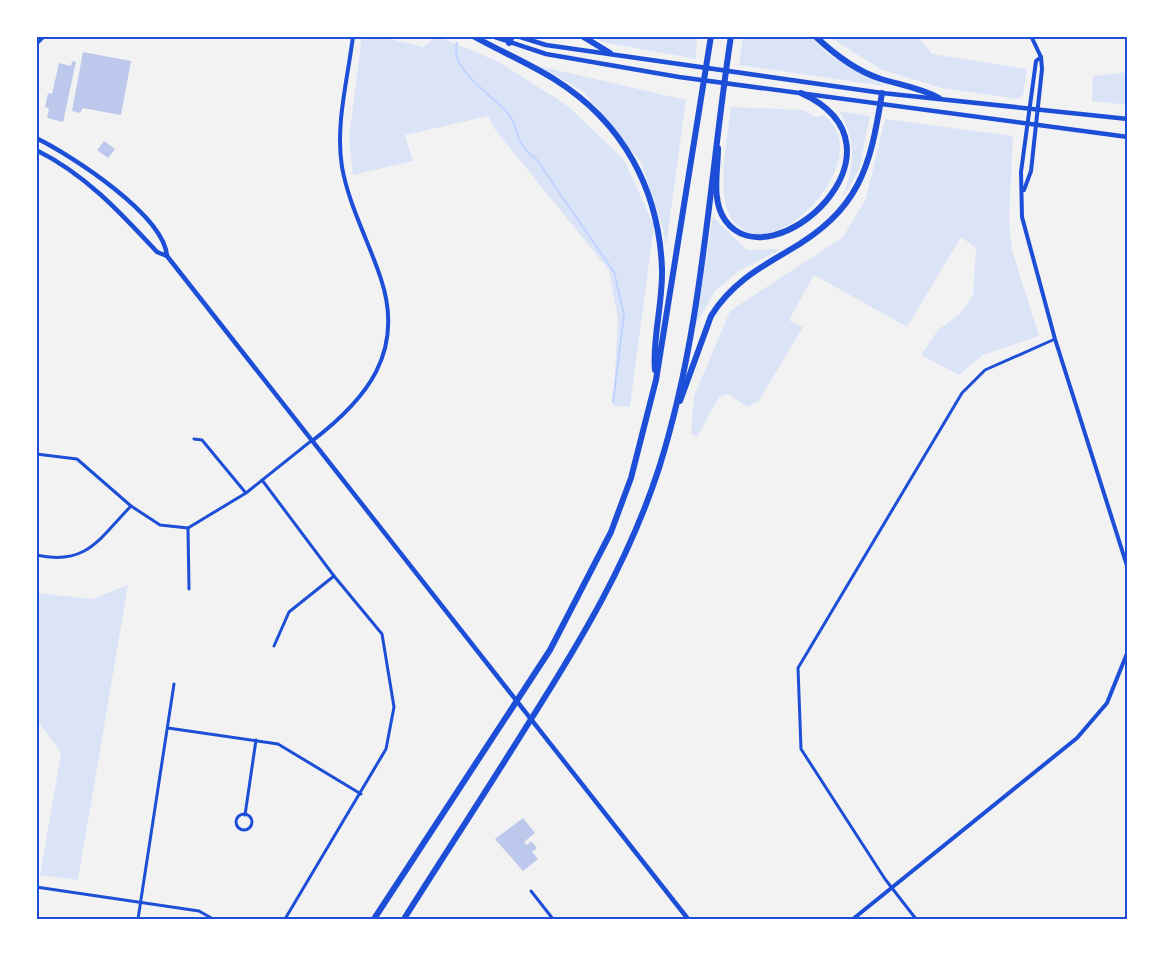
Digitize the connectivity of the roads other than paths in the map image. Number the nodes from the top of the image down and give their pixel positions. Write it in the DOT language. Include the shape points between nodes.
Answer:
graph roads {
  1 [pos="44,36"];
  2 [pos="352,36"];
  3 [pos="473,36"];
  4 [pos="492,36"];
  5 [pos="512,36"];
  6 [pos="517,36"];
  7 [pos="582,36"];
  8 [pos="709,36"];
  9 [pos="731,36"];
  10 [pos="815,36"];
  11 [pos="1031,36"];
  12 [pos="509,43"];
  13 [pos="36,44"];
  14 [pos="610,53"];
  15 [pos="1041,57"];
  16 [pos="801,93"];
  17 [pos="882,93"];
  18 [pos="939,98"];
  19 [pos="880,103"];
  20 [pos="1030,108"];
  21 [pos="1038,109"];
  22 [pos="1128,119"];
  23 [pos="718,123"];
  24 [pos="1028,123"];
  25 [pos="1036,125"];
  26 [pos="1128,137"];
  27 [pos="36,138"];
  28 [pos="36,150"];
  29 [pos="1023,191"];
  30 [pos="167,256"];
  31 [pos="1054,339"];
  32 [pos="656,380"];
  33 [pos="675,409"];
  34 [pos="194,439"];
  35 [pos="311,441"];
  36 [pos="36,454"];
  37 [pos="262,480"];
  38 [pos="246,493"];
  39 [pos="131,506"];
  40 [pos="188,528"];
  41 [pos="36,555"];
  42 [pos="1128,569"];
  43 [pos="334,576"];
  44 [pos="189,589"];
  45 [pos="274,646"];
  46 [pos="1128,651"];
  47 [pos="174,684"];
  48 [pos="168,728"];
  49 [pos="256,740"];
  50 [pos="361,794"];
  51 [pos="245,814"];
  52 [pos="36,886"];
  53 [pos="892,889"];
  54 [pos="531,891"];
  55 [pos="141,901"];
  56 [pos="138,919"];
  57 [pos="213,919"];
  58 [pos="285,919"];
  59 [pos="374,919"];
  60 [pos="404,919"];
  61 [pos="553,919"];
  62 [pos="688,919"];
  63 [pos="854,919"];
  64 [pos="916,919"];
  1 -- 13 [label="street"];
  2 -- 35 [label="street" via="340,144 342,164 345,184 382,280 387,339 370,386 349,410"];
  3 -- 32 [label="highway" via="553,78 582,98 620,137 642,173 661,245 662,302 654,363"];
  4 -- 12 [label="main road"];
  5 -- 12 [label="highway"];
  6 -- 14 [label="main road" via="546,45"];
  7 -- 14 [label="highway"];
  8 -- 32 [label="highway"];
  9 -- 23 [label="highway"];
  10 -- 18 [label="highway" via="841,59 864,72"];
  11 -- 15 [label="street"];
  12 -- 16 [label="main road" via="546,54"];
  14 -- 17 [label="main road"];
  15 -- 20 [label="street" via="1036,61"];
  15 -- 21 [label="street"];
  16 -- 19 [label="main road"];
  16 -- 23 [label="highway" via="833,113 845,133 848,153 833,193 806,220 784,233 760,238 738,232 725,220 717,194"];
  17 -- 18 [label="main road"];
  17 -- 19 [label="highway"];
  18 -- 20 [label="main road"];
  19 -- 24 [label="main road"];
  19 -- 33 [label="highway" via="867,166 854,194 828,224 748,275 719,303"];
  20 -- 21 [label="main road"];
  20 -- 24 [label="street"];
  21 -- 22 [label="main road"];
  21 -- 25 [label="street"];
  23 -- 33 [label="highway" via="692,329"];
  24 -- 25 [label="main road"];
  24 -- 29 [label="street" via="1021,172"];
  25 -- 26 [label="main road"];
  25 -- 29 [label="street" via="1031,171"];
  27 -- 30 [label="main road" via="85,166 114,189 147,220 166,246"];
  28 -- 30 [label="main road" via="98,190 157,252"];
  29 -- 31 [label="street" via="1022,217"];
  30 -- 35 [label="main road"];
  31 -- 42 [label="street"];
  31 -- 53 [label="street" via="985,370 962,393 798,669 801,749"];
  32 -- 59 [label="highway" via="631,478 587,582 509,715"];
  33 -- 60 [label="highway" via="648,500 604,601"];
  34 -- 38 [label="street" via="202,440"];
  35 -- 37 [label="street"];
  35 -- 62 [label="main road"];
  36 -- 39 [label="street" via="77,459"];
  37 -- 38 [label="street"];
  37 -- 43 [label="street"];
  38 -- 40 [label="street"];
  39 -- 40 [label="street" via="160,525"];
  39 -- 41 [label="street" via="87,552 55,559"];
  40 -- 44 [label="street"];
  43 -- 45 [label="street" via="289,612"];
  43 -- 50 [label="street" via="382,634 394,707 386,749"];
  46 -- 53 [label="street" via="1107,703 1077,738"];
  47 -- 48 [label="street"];
  48 -- 49 [label="street"];
  48 -- 55 [label="street"];
  49 -- 50 [label="street" via="278,744"];
  49 -- 51 [label="street"];
  50 -- 58 [label="street"];
  51 -- 51 [label="street" via="252,823 243,830 237,820"];
  52 -- 55 [label="street"];
  53 -- 63 [label="street"];
  53 -- 64 [label="street"];
  54 -- 61 [label="street"];
  55 -- 56 [label="street"];
  55 -- 57 [label="street" via="199,911"];
}
